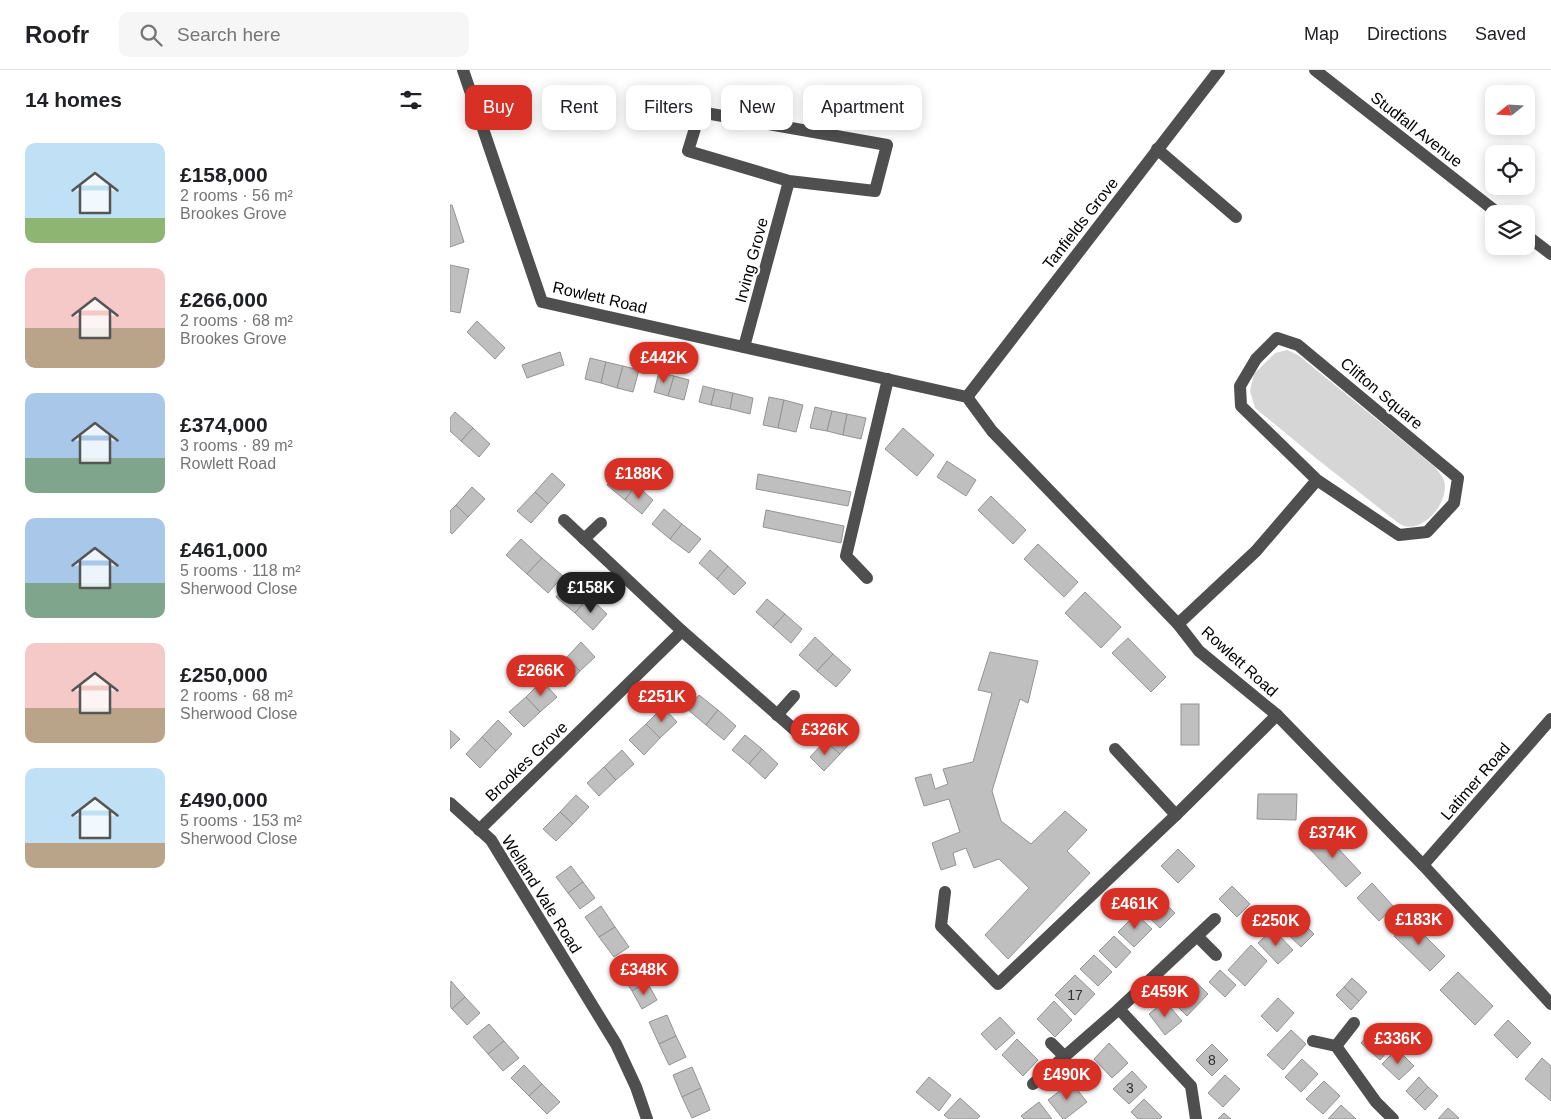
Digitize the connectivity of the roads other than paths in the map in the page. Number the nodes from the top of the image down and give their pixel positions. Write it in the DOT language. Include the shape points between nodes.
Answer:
graph roads {
  1 [pos="463,70"];
  2 [pos="1219,70"];
  3 [pos="1315,70"];
  4 [pos="1157,150"];
  5 [pos="789,181"];
  6 [pos="1488,205"];
  7 [pos="1236,216"];
  8 [pos="1535,242"];
  9 [pos="1551,254"];
  10 [pos="744,347"];
  11 [pos="888,379"];
  12 [pos="967,397"];
  13 [pos="1317,480"];
  14 [pos="564,520"];
  15 [pos="601,523"];
  16 [pos="584,539"];
  17 [pos="867,578"];
  18 [pos="1178,624"];
  19 [pos="682,631"];
  20 [pos="794,696"];
  21 [pos="777,715"];
  22 [pos="1277,715"];
  23 [pos="1551,719"];
  24 [pos="797,732"];
  25 [pos="1115,749"];
  26 [pos="450,803"];
  27 [pos="1176,815"];
  28 [pos="479,830"];
  29 [pos="1423,865"];
  30 [pos="945,892"];
  31 [pos="1214,919"];
  32 [pos="1197,936"];
  33 [pos="1216,955"];
  34 [pos="1551,1004"];
  35 [pos="1119,1009"];
  36 [pos="1354,1023"];
  37 [pos="1313,1041"];
  38 [pos="1051,1044"];
  39 [pos="1336,1046"];
  40 [pos="1065,1056"];
  41 [pos="1033,1084"];
  42 [pos="647,1119"];
  43 [pos="1196,1119"];
  44 [pos="1393,1119"];
  1 -- 10 [label="street, Rowlett Road" via="542,302"];
  2 -- 4 [label="street, Tanfields Grove"];
  3 -- 6 [label="street, Studfall Avenue"];
  4 -- 7 [label="street"];
  4 -- 12 [label="street, Tanfields Grove"];
  5 -- 5 [label="street" via="875,191 887,145 700,112 688,151"];
  5 -- 10 [label="street, Irving Grove"];
  8 -- 9 [label="street"];
  10 -- 11 [label="street, Rowlett Road"];
  11 -- 12 [label="street, Rowlett Road"];
  11 -- 17 [label="street" via="846,556"];
  12 -- 18 [label="street, Rowlett Road" via="992,431"];
  13 -- 13 [label="street, Clifton Square" via="1241,406 1240,386 1256,358 1277,338 1298,345 1458,478 1454,503 1426,532 1398,536"];
  13 -- 18 [label="street" via="1256,551"];
  14 -- 16 [label="street"];
  15 -- 16 [label="street"];
  16 -- 19 [label="street"];
  18 -- 22 [label="street, Rowlett Road" via="1199,650"];
  19 -- 21 [label="street"];
  19 -- 28 [label="street, Brookes Grove"];
  20 -- 21 [label="street"];
  21 -- 24 [label="street"];
  22 -- 27 [label="street"];
  22 -- 29 [label="street, Rowlett Road"];
  23 -- 29 [label="street, Latimer Road"];
  25 -- 27 [label="street"];
  26 -- 28 [label="street, Welland Vale Road"];
  27 -- 30 [label="street" via="998,984 941,926"];
  28 -- 42 [label="street, Welland Vale Road" via="491,840 616,1044"];
  29 -- 34 [label="street, Rowlett Road"];
  31 -- 32 [label="street"];
  32 -- 33 [label="street"];
  32 -- 35 [label="street"];
  35 -- 40 [label="street"];
  35 -- 43 [label="street" via="1191,1086"];
  36 -- 39 [label="street"];
  37 -- 39 [label="street"];
  38 -- 40 [label="street"];
  39 -- 44 [label="street" via="1376,1102"];
  40 -- 41 [label="street"];
}
